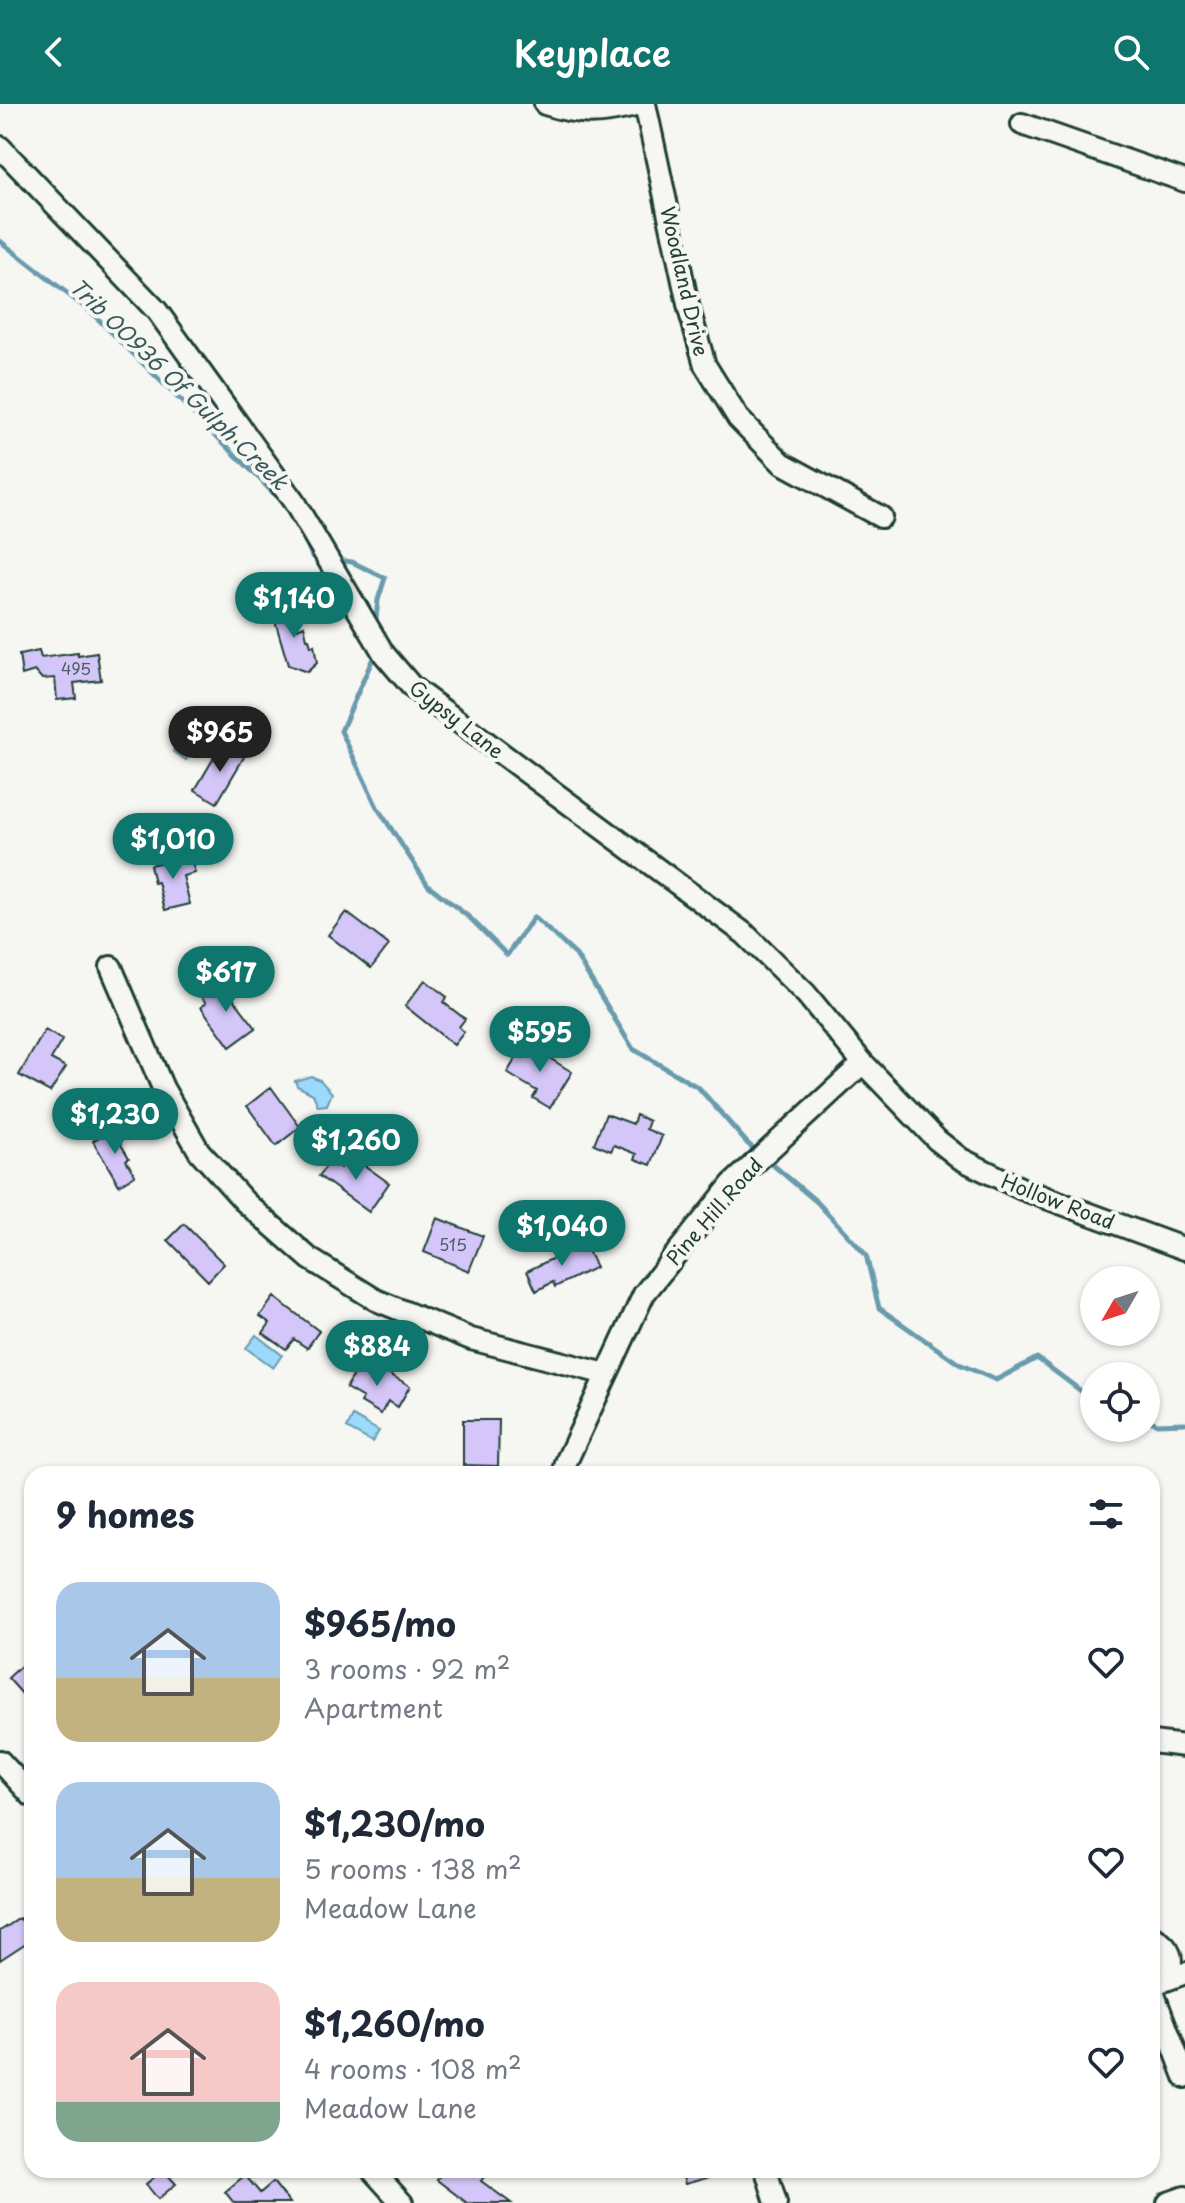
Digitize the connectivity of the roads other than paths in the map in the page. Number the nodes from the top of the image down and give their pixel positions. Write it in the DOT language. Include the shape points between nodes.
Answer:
graph roads {
  1 [pos="545,104"];
  2 [pos="644,104"];
  3 [pos="1022,124"];
  4 [pos="0,147"];
  5 [pos="1185,181"];
  6 [pos="881,517"];
  7 [pos="111,967"];
  8 [pos="863,1063"];
  9 [pos="937,1140"];
  10 [pos="1185,1249"];
  11 [pos="606,1374"];
  12 [pos="565,1466"];
  13 [pos="1160,1743"];
  14 [pos="1185,1746"];
  15 [pos="0,1761"];
  16 [pos="24,1787"];
  17 [pos="1160,1942"];
  18 [pos="1164,1984"];
  19 [pos="1185,2077"];
  20 [pos="379,2178"];
  21 [pos="768,2178"];
  22 [pos="1185,2197"];
  23 [pos="402,2203"];
  24 [pos="776,2203"];
  25 [pos="1168,2203"];
  1 -- 2 [label="street" via="569,112 607,113"];
  2 -- 6 [label="street, Woodland Drive" via="705,365 738,418 782,463"];
  3 -- 5 [label="street"];
  4 -- 8 [label="street, Gypsy Lane" via="157,311 294,502 384,654 413,688 745,934 806,994"];
  7 -- 11 [label="street" via="163,1088 199,1151 245,1202 310,1259 376,1300 471,1339"];
  8 -- 9 [label="street, Gypsy Lane"];
  8 -- 11 [label="street, Pine Hill Road" via="732,1184 644,1294"];
  9 -- 10 [label="street, Hollow Road" via="961,1159 1022,1189"];
  11 -- 12 [label="street, Pine Hill Road"];
  13 -- 14 [label="street"];
  15 -- 16 [label="street"];
  17 -- 18 [label="street" via="1172,1958"];
  18 -- 19 [label="street"];
  20 -- 23 [label="street"];
  21 -- 24 [label="street"];
  22 -- 25 [label="street"];
}
